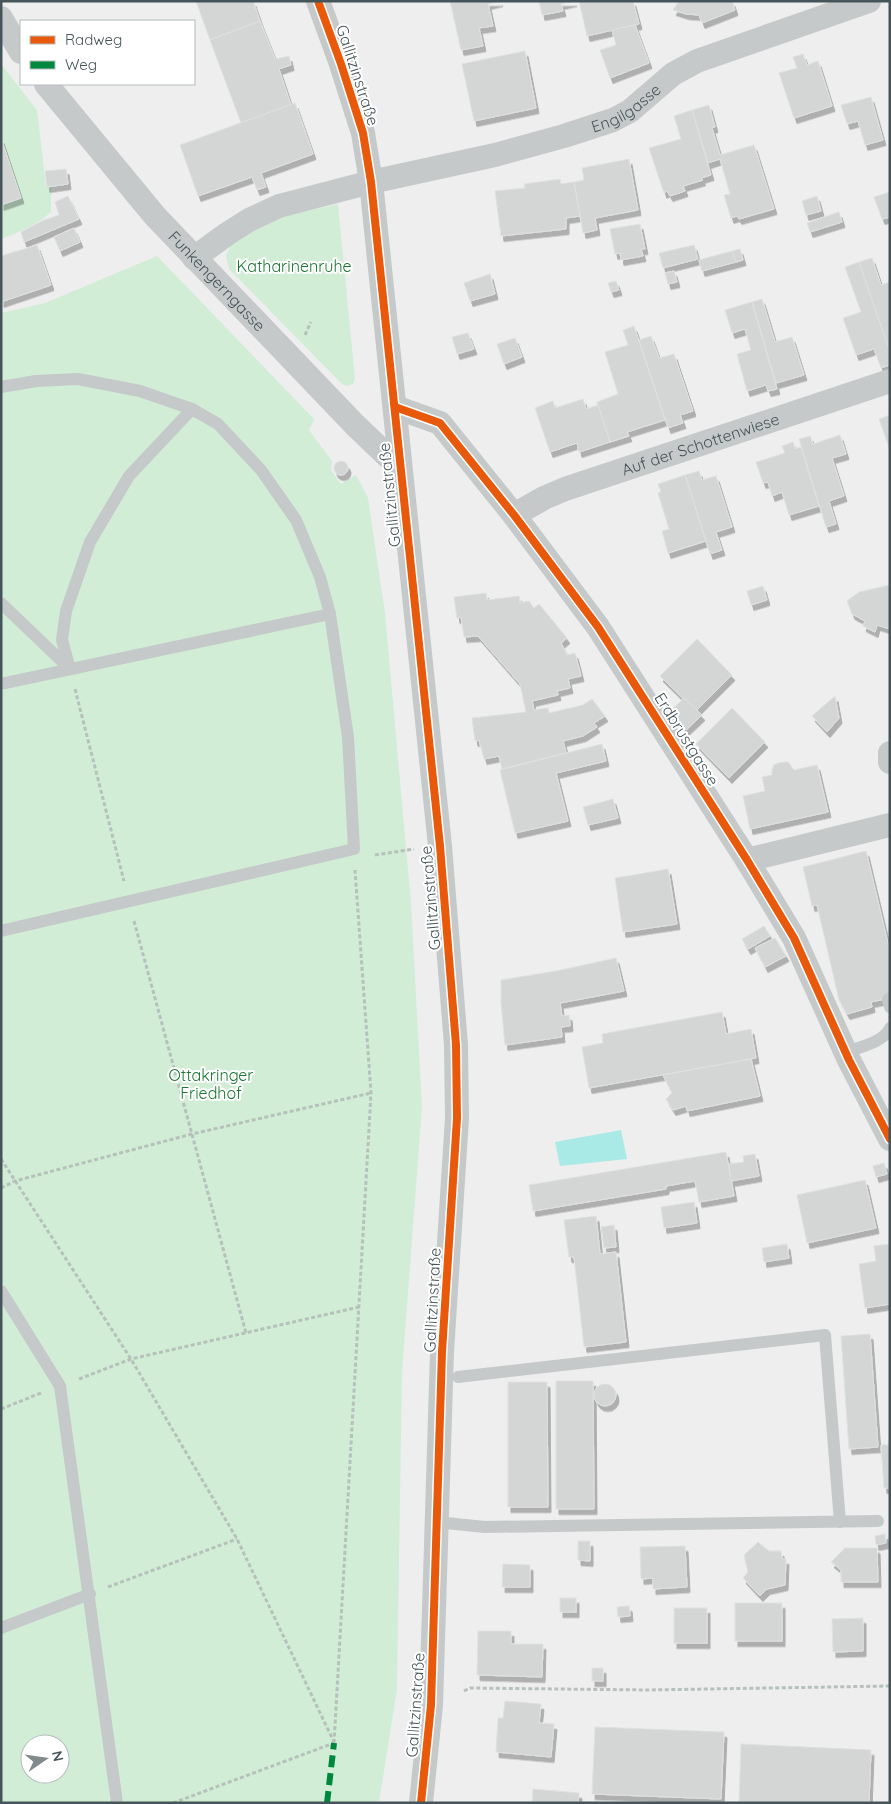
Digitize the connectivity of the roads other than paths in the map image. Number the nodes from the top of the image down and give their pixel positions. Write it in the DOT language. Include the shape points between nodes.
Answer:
graph roads {
  1 [pos="869,1"];
  2 [pos="324,4"];
  3 [pos="1,18"];
  4 [pos="20,50"];
  5 [pos="47,85"];
  6 [pos="371,182"];
  7 [pos="194,258"];
  8 [pos="890,381"];
  9 [pos="1,387"];
  10 [pos="395,407"];
  11 [pos="192,409"];
  12 [pos="400,468"];
  13 [pos="514,515"];
  14 [pos="1,604"];
  15 [pos="330,614"];
  16 [pos="70,669"];
  17 [pos="1,684"];
  18 [pos="890,752"];
  19 [pos="890,762"];
  20 [pos="890,825"];
  21 [pos="747,860"];
  22 [pos="1,931"];
  23 [pos="890,1028"];
  24 [pos="846,1052"];
  25 [pos="890,1139"];
  26 [pos="1,1291"];
  27 [pos="458,1377"];
  28 [pos="878,1521"];
  29 [pos="436,1522"];
  30 [pos="840,1522"];
  31 [pos="90,1594"];
  32 [pos="1,1628"];
  33 [pos="117,1803"];
  34 [pos="422,1803"];
  1 -- 6 [label="street, Engilgasse" via="697,62 673,74 630,111 595,126 496,155"];
  2 -- 6 [label="street, Gallitzinstraße" via="363,133"];
  3 -- 4 [label="street"];
  5 -- 7 [label="street, Funkengerngasse" via="154,216"];
  6 -- 7 [label="street" via="265,212"];
  6 -- 10 [label="street, Gallitzinstraße"];
  7 -- 12 [label="street, Funkengerngasse"];
  8 -- 13 [label="street, Auf der Schottenwiese" via="566,489"];
  9 -- 11 [label="lane" via="78,379 140,390"];
  10 -- 12 [label="street, Gallitzinstraße"];
  10 -- 13 [label="street, Erdbrustgasse" via="440,423"];
  11 -- 15 [label="lane" via="218,424 249,457 296,520 320,577"];
  11 -- 16 [label="lane" via="129,476 90,542 66,611 62,640"];
  12 -- 29 [label="street, Gallitzinstraße" via="440,846 456,1045 457,1118 442,1352"];
  13 -- 21 [label="street, Erdbrustgasse" via="598,627"];
  14 -- 16 [label="lane"];
  15 -- 16 [label="lane"];
  15 -- 22 [label="lane" via="348,737 354,849"];
  16 -- 17 [label="lane"];
  18 -- 19 [label="street"];
  20 -- 21 [label="street"];
  21 -- 24 [label="street, Erdbrustgasse" via="794,938"];
  23 -- 24 [label="lane" via="879,1040"];
  24 -- 25 [label="street, Erdbrustgasse"];
  26 -- 31 [label="lane" via="60,1386"];
  27 -- 30 [label="lane" via="825,1335"];
  28 -- 30 [label="lane"];
  29 -- 30 [label="lane" via="485,1527"];
  29 -- 34 [label="street, Gallitzinstraße" via="431,1705"];
  31 -- 32 [label="lane"];
  31 -- 33 [label="lane"];
}
